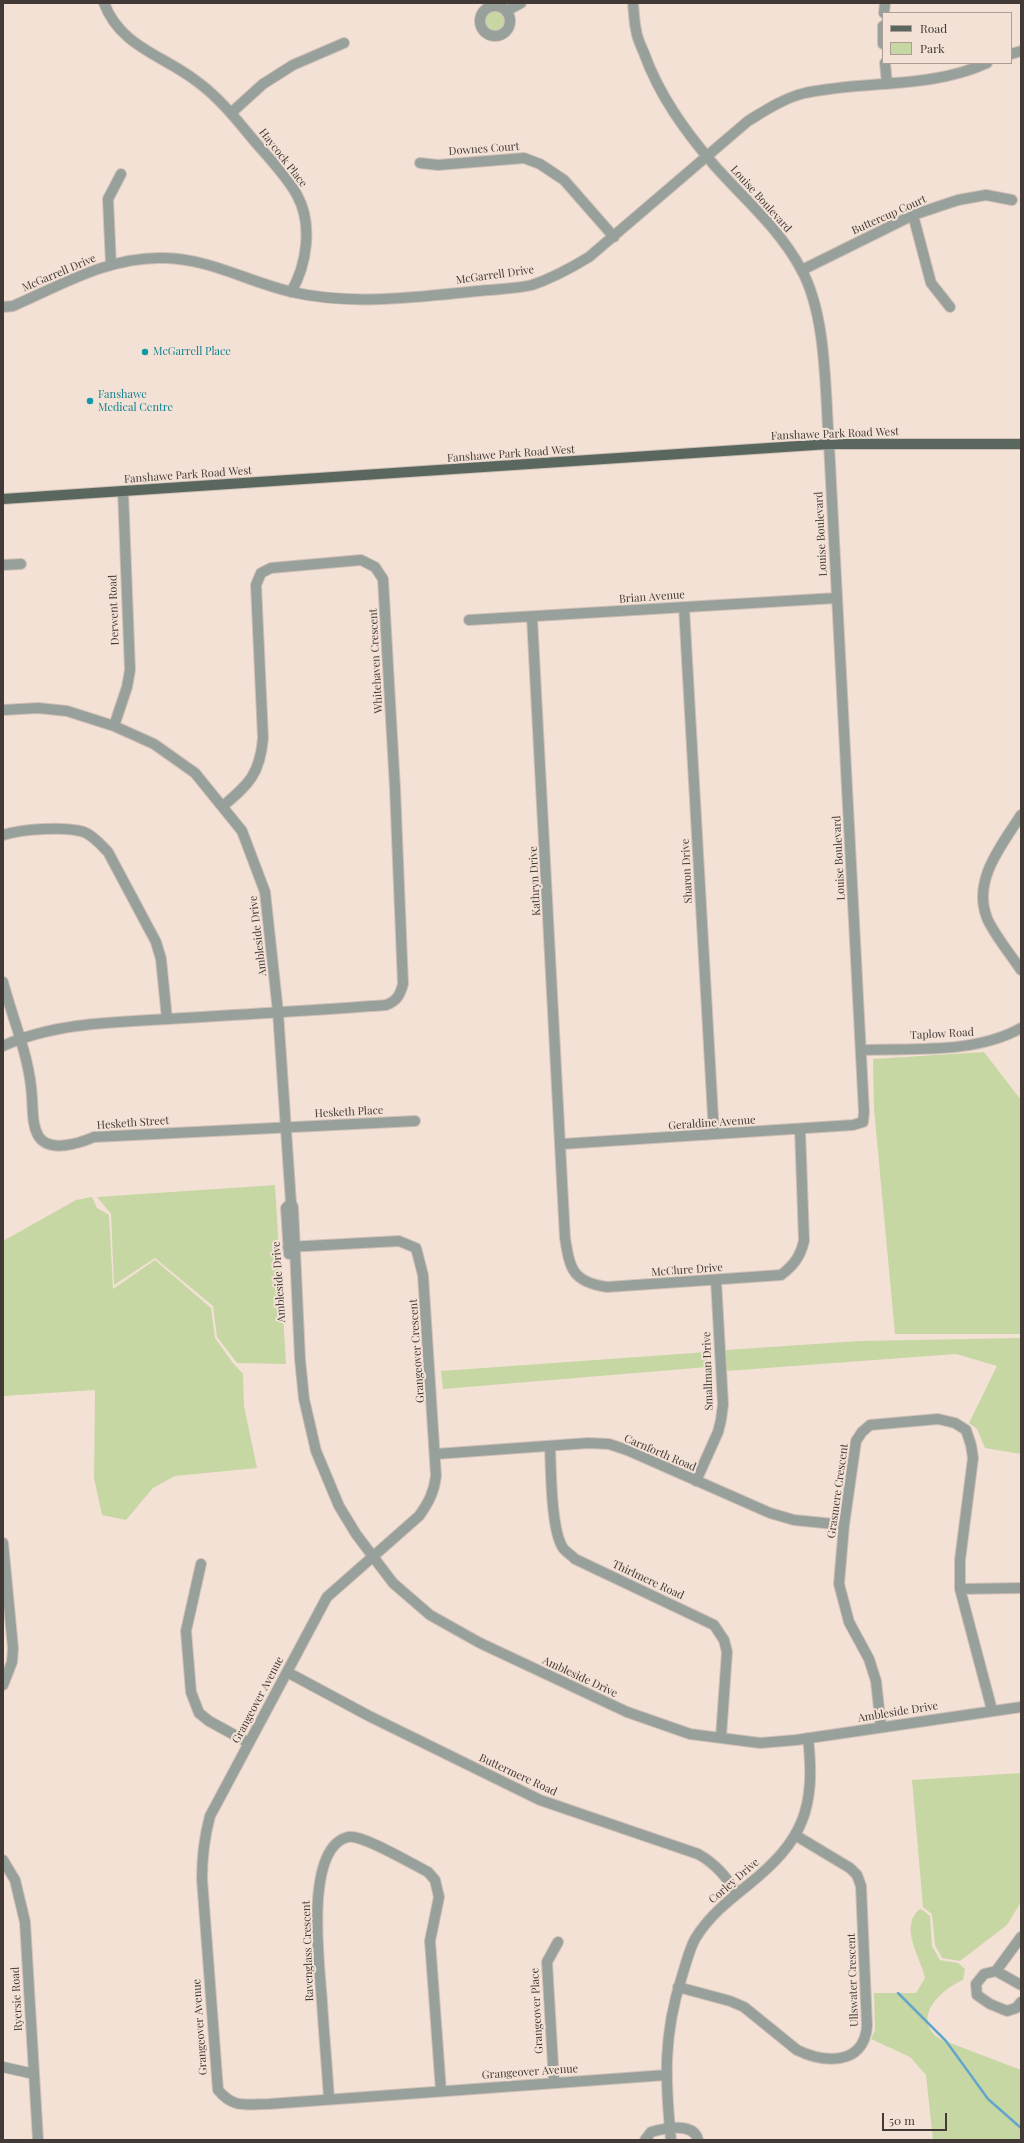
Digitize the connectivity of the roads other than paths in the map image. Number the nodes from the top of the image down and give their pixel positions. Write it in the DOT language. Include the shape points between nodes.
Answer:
graph roads {
  1 [pos="104,3"];
  2 [pos="521,3"];
  3 [pos="633,3"];
  4 [pos="506,11"];
  5 [pos="344,43"];
  6 [pos="885,64"];
  7 [pos="985,64"];
  8 [pos="887,83"];
  9 [pos="231,113"];
  10 [pos="708,156"];
  11 [pos="420,163"];
  12 [pos="121,174"];
  13 [pos="1012,200"];
  14 [pos="914,215"];
  15 [pos="614,237"];
  16 [pos="111,264"];
  17 [pos="802,270"];
  18 [pos="291,292"];
  19 [pos="3,307"];
  20 [pos="950,307"];
  21 [pos="829,444"];
  22 [pos="1021,444"];
  23 [pos="123,491"];
  24 [pos="3,499"];
  25 [pos="21,564"];
  26 [pos="3,565"];
  27 [pos="836,598"];
  28 [pos="684,607"];
  29 [pos="532,617"];
  30 [pos="469,620"];
  31 [pos="3,710"];
  32 [pos="114,726"];
  33 [pos="223,806"];
  34 [pos="1021,815"];
  35 [pos="3,835"];
  36 [pos="1021,970"];
  37 [pos="3,982"];
  38 [pos="278,1012"];
  39 [pos="167,1019"];
  40 [pos="1021,1028"];
  41 [pos="20,1038"];
  42 [pos="3,1046"];
  43 [pos="861,1050"];
  44 [pos="415,1121"];
  45 [pos="863,1122"];
  46 [pos="285,1128"];
  47 [pos="800,1129"];
  48 [pos="714,1134"];
  49 [pos="562,1144"];
  50 [pos="292,1247"];
  51 [pos="716,1280"];
  52 [pos="550,1446"];
  53 [pos="436,1454"];
  54 [pos="696,1481"];
  55 [pos="844,1525"];
  56 [pos="3,1543"];
  57 [pos="373,1558"];
  58 [pos="201,1564"];
  59 [pos="1021,1588"];
  60 [pos="960,1590"];
  61 [pos="287,1672"];
  62 [pos="3,1685"];
  63 [pos="1021,1707"];
  64 [pos="992,1710"];
  65 [pos="881,1727"];
  66 [pos="721,1737"];
  67 [pos="808,1738"];
  68 [pos="249,1743"];
  69 [pos="794,1835"];
  70 [pos="3,1860"];
  71 [pos="737,1893"];
  72 [pos="1021,1937"];
  73 [pos="558,1942"];
  74 [pos="996,1971"];
  75 [pos="1021,1985"];
  76 [pos="678,1987"];
  77 [pos="1021,2002"];
  78 [pos="3,2067"];
  79 [pos="34,2074"];
  80 [pos="666,2075"];
  81 [pos="554,2082"];
  82 [pos="441,2091"];
  83 [pos="329,2099"];
  84 [pos="670,2129"];
  85 [pos="38,2140"];
  86 [pos="645,2140"];
  87 [pos="671,2140"];
  88 [pos="698,2140"];
  1 -- 9 [label="street, Haycock Place" via="117,25 133,42 195,79"];
  2 -- 4 [label="street"];
  3 -- 10 [label="street, Louise Boulevard" via="636,31 651,72 665,99"];
  5 -- 9 [label="street" via="293,65 263,84"];
  6 -- 8 [label="street"];
  7 -- 8 [label="street, McGarrell Drive" via="946,78"];
  8 -- 10 [label="street, McGarrell Drive" via="804,93 775,104 748,121"];
  9 -- 18 [label="street, Haycock Place" via="297,195 302,207 306,226 306,246 304,260"];
  10 -- 15 [label="street, McGarrell Drive"];
  10 -- 17 [label="street, Louise Boulevard" via="782,239"];
  11 -- 15 [label="street, Downes Court" via="524,158 540,164 564,180"];
  12 -- 16 [label="street" via="108,199"];
  13 -- 14 [label="street, Buttercup Court" via="986,195 958,200"];
  14 -- 17 [label="street, Buttercup Court"];
  14 -- 20 [label="street" via="932,283"];
  15 -- 18 [label="street, McGarrell Drive" via="589,257 560,274 531,285 335,300"];
  16 -- 18 [label="street, McGarrell Drive" via="141,259 187,259 220,267"];
  16 -- 19 [label="street, McGarrell Drive" via="13,306"];
  17 -- 21 [label="street, Louise Boulevard" via="821,337"];
  21 -- 22 [label="main road, Fanshawe Park Road West"];
  21 -- 23 [label="main road, Fanshawe Park Road West"];
  21 -- 27 [label="street, Louise Boulevard"];
  23 -- 24 [label="main road, Fanshawe Park Road West"];
  23 -- 32 [label="street, Derwent Road" via="130,670 127,688"];
  25 -- 26 [label="street"];
  27 -- 28 [label="street, Brian Avenue"];
  27 -- 43 [label="street, Louise Boulevard"];
  28 -- 29 [label="street, Brian Avenue"];
  28 -- 48 [label="street, Sharon Drive"];
  29 -- 30 [label="street, Brian Avenue"];
  29 -- 49 [label="street, Kathryn Drive"];
  31 -- 32 [label="street, Ambleside Drive" via="38,708 67,711"];
  32 -- 33 [label="street, Ambleside Drive" via="154,744 195,773"];
  33 -- 38 [label="street, Ambleside Drive" via="242,831 265,892"];
  33 -- 38 [label="street, Whitehaven Crescent" via="251,781 262,752 256,598 256,585 261,573 271,568 361,560 375,567 383,579 403,984 394,1002 386,1005"];
  34 -- 36 [label="street" via="988,866 982,894 987,919"];
  35 -- 39 [label="street" via="13,832 74,830 85,833 108,852 156,942 161,959"];
  37 -- 41 [label="street, Hesketh Street"];
  38 -- 39 [label="street"];
  38 -- 46 [label="street, Ambleside Drive"];
  39 -- 41 [label="street" via="106,1023"];
  40 -- 43 [label="street, Taplow Road" via="1005,1037 982,1044"];
  41 -- 42 [label="street"];
  41 -- 46 [label="street, Hesketh Street" via="31,1077 34,1125 39,1137 54,1146 94,1137"];
  43 -- 45 [label="street, Louise Boulevard"];
  44 -- 46 [label="street, Hesketh Place"];
  45 -- 47 [label="street, Geraldine Avenue"];
  46 -- 50 [label="street, Ambleside Drive" via="292,1205"];
  47 -- 48 [label="street, Geraldine Avenue"];
  47 -- 51 [label="street, McClure Drive" via="804,1241 800,1256 781,1275"];
  48 -- 49 [label="street, Geraldine Avenue"];
  49 -- 51 [label="street, McClure Drive" via="566,1238 572,1269 580,1279 607,1287"];
  50 -- 53 [label="street, Grangeover Crescent" via="399,1241 416,1248 424,1275"];
  50 -- 57 [label="street, Ambleside Drive" via="296,1355 300,1359 304,1399 316,1451 339,1506"];
  51 -- 54 [label="street, Smallman Drive" via="722,1420"];
  52 -- 53 [label="street, Carnforth Road"];
  52 -- 54 [label="street, Carnforth Road" via="609,1444"];
  52 -- 66 [label="street, Thirlmere Road" via="556,1522 558,1536 564,1548 575,1559 714,1625 724,1640 727,1652"];
  53 -- 57 [label="street, Grangeover Crescent" via="434,1491 429,1502 419,1516"];
  54 -- 55 [label="street, Carnforth Road" via="770,1513 794,1520"];
  55 -- 60 [label="street, Grasmere Crescent" via="856,1441 862,1432 870,1425 938,1419 955,1423 966,1430 973,1458 960,1560"];
  55 -- 65 [label="street, Grasmere Crescent" via="839,1584 849,1622 870,1659 876,1681"];
  56 -- 62 [label="street" via="14,1648 12,1662"];
  57 -- 61 [label="street, Grangeover Avenue" via="327,1597"];
  57 -- 66 [label="street, Ambleside Drive" via="393,1583 430,1614 480,1643 627,1712 690,1734"];
  58 -- 68 [label="street" via="186,1631 191,1692 199,1713"];
  59 -- 60 [label="street"];
  60 -- 64 [label="street, Grasmere Crescent"];
  61 -- 68 [label="street, Grangeover Avenue"];
  61 -- 71 [label="street, Buttermere Road" via="369,1716 540,1800 698,1854 711,1861 721,1871"];
  63 -- 64 [label="street, Ambleside Drive"];
  64 -- 65 [label="street, Ambleside Drive"];
  65 -- 67 [label="street, Ambleside Drive"];
  66 -- 67 [label="street, Ambleside Drive" via="760,1743"];
  67 -- 69 [label="street, Corley Drive" via="812,1768 811,1789 806,1811"];
  68 -- 83 [label="street, Grangeover Avenue" via="210,1816 202,1852 202,1887 218,2090 227,2101 240,2104"];
  69 -- 71 [label="street, Corley Drive" via="783,1853"];
  69 -- 76 [label="street, Ullswater Crescent" via="850,1868 857,1875 861,1886 867,2035 855,2052 848,2057 828,2060 804,2054 744,2007"];
  70 -- 79 [label="street, Ryersie Road" via="21,1899 25,1922"];
  71 -- 76 [label="street, Corley Drive" via="724,1904 695,1939"];
  72 -- 74 [label="street"];
  73 -- 81 [label="street, Grangeover Place" via="546,1962"];
  74 -- 75 [label="street"];
  74 -- 77 [label="street" via="984,1974 976,1984 977,1995 1007,2011 1016,2008"];
  76 -- 80 [label="street, Corley Drive" via="669,2020"];
  78 -- 79 [label="street"];
  79 -- 85 [label="street, Ryersie Road"];
  80 -- 81 [label="street, Grangeover Avenue"];
  80 -- 84 [label="street, Corley Drive"];
  81 -- 82 [label="street, Grangeover Avenue"];
  82 -- 83 [label="street, Grangeover Avenue"];
  82 -- 83 [label="street, Ravenglass Crescent" via="430,1941 438,1908 438,1888 428,1872 366,1840 349,1837 340,1840 329,1852 322,1871 317,1910"];
  84 -- 86 [label="street" via="652,2132"];
  84 -- 87 [label="street, Corley Drive"];
  84 -- 88 [label="street" via="692,2130"];
}
